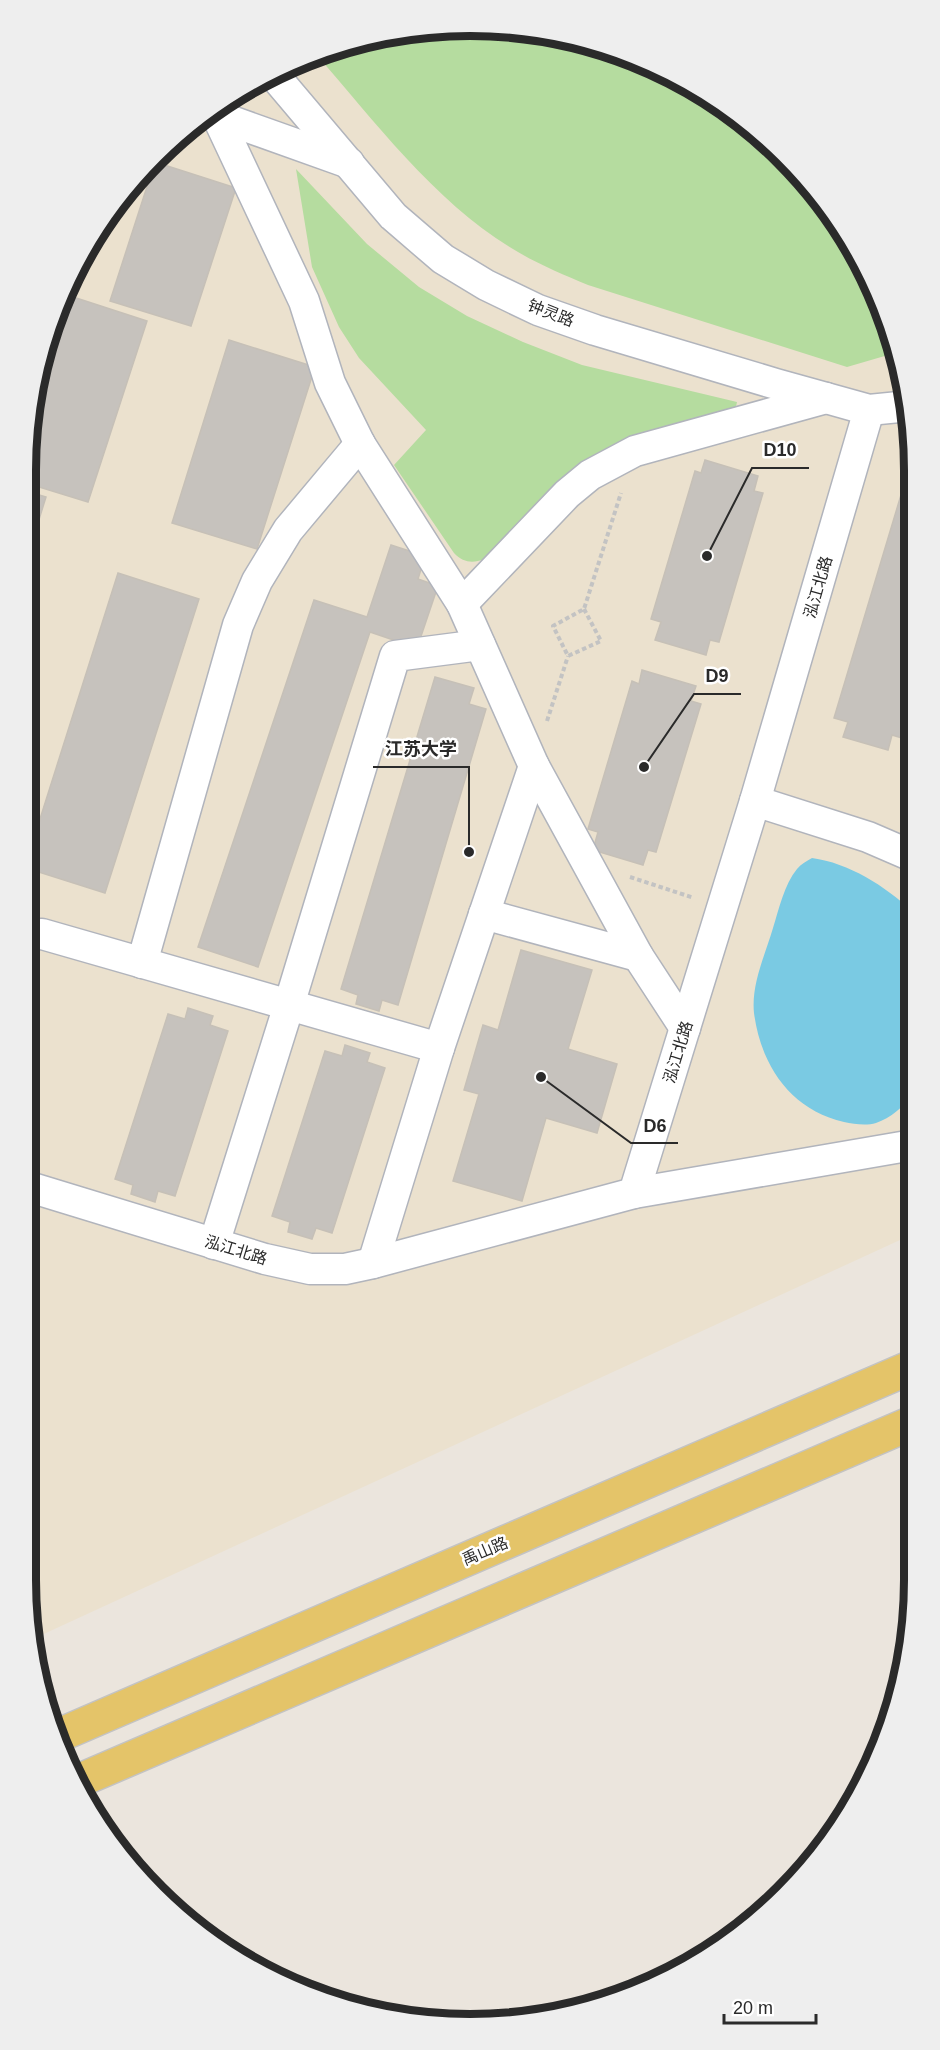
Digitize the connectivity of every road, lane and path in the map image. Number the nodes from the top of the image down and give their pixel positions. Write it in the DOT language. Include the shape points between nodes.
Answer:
graph roads {
  1 [pos="279,81"];
  2 [pos="219,116"];
  3 [pos="215,119"];
  4 [pos="349,163"];
  5 [pos="827,398"];
  6 [pos="899,407"];
  7 [pos="869,410"];
  8 [pos="360,444"];
  9 [pos="635,451"];
  10 [pos="462,604"];
  11 [pos="584,609"];
  12 [pos="480,645"];
  13 [pos="568,656"];
  14 [pos="534,766"];
  15 [pos="755,801"];
  16 [pos="904,853"];
  17 [pos="484,914"];
  18 [pos="36,934"];
  19 [pos="638,956"];
  20 [pos="142,963"];
  21 [pos="289,1005"];
  22 [pos="685,1028"];
  23 [pos="439,1048"];
  24 [pos="904,1147"];
  25 [pos="36,1189"];
  26 [pos="634,1193"];
  27 [pos="214,1244"];
  28 [pos="373,1263"];
  29 [pos="904,1370"];
  30 [pos="904,1426"];
  31 [pos="64,1733"];
  32 [pos="84,1778"];
  1 -- 4 [label="lane, 钟灵路"];
  2 -- 4 [label="lane"];
  3 -- 8 [label="lane" via="304,301 330,383"];
  4 -- 5 [label="lane, 钟灵路" via="393,216 443,258 486,285 538,310 595,330"];
  5 -- 7 [label="lane, 钟灵路"];
  5 -- 9 [label="lane"];
  6 -- 7 [label="lane, 钟灵路"];
  7 -- 15 [label="lane, 泓江北路"];
  8 -- 10 [label="lane"];
  8 -- 20 [label="lane" via="288,530 257,581 238,625"];
  9 -- 10 [label="lane" via="590,475 567,494"];
  9 -- 11 [label="path"];
  10 -- 12 [label="lane"];
  11 -- 13 [label="path" via="553,627"];
  11 -- 13 [label="path" via="601,641"];
  12 -- 14 [label="lane"];
  12 -- 21 [label="lane" via="395,656"];
  13 -- 14 [label="path"];
  14 -- 17 [label="lane"];
  14 -- 19 [label="lane"];
  15 -- 16 [label="lane"];
  15 -- 22 [label="lane, 泓江北路"];
  17 -- 19 [label="lane"];
  17 -- 23 [label="lane"];
  18 -- 20 [label="lane"];
  19 -- 22 [label="lane"];
  20 -- 21 [label="lane"];
  21 -- 23 [label="lane"];
  21 -- 27 [label="lane"];
  22 -- 26 [label="lane, 泓江北路"];
  23 -- 28 [label="lane"];
  24 -- 26 [label="lane"];
  25 -- 27 [label="lane, 泓江北路"];
  26 -- 28 [label="lane, 泓江北路"];
  27 -- 28 [label="lane, 泓江北路" via="310,1269 345,1269"];
  29 -- 31 [label="main road, 禹山路"];
  30 -- 32 [label="main road"];
}
